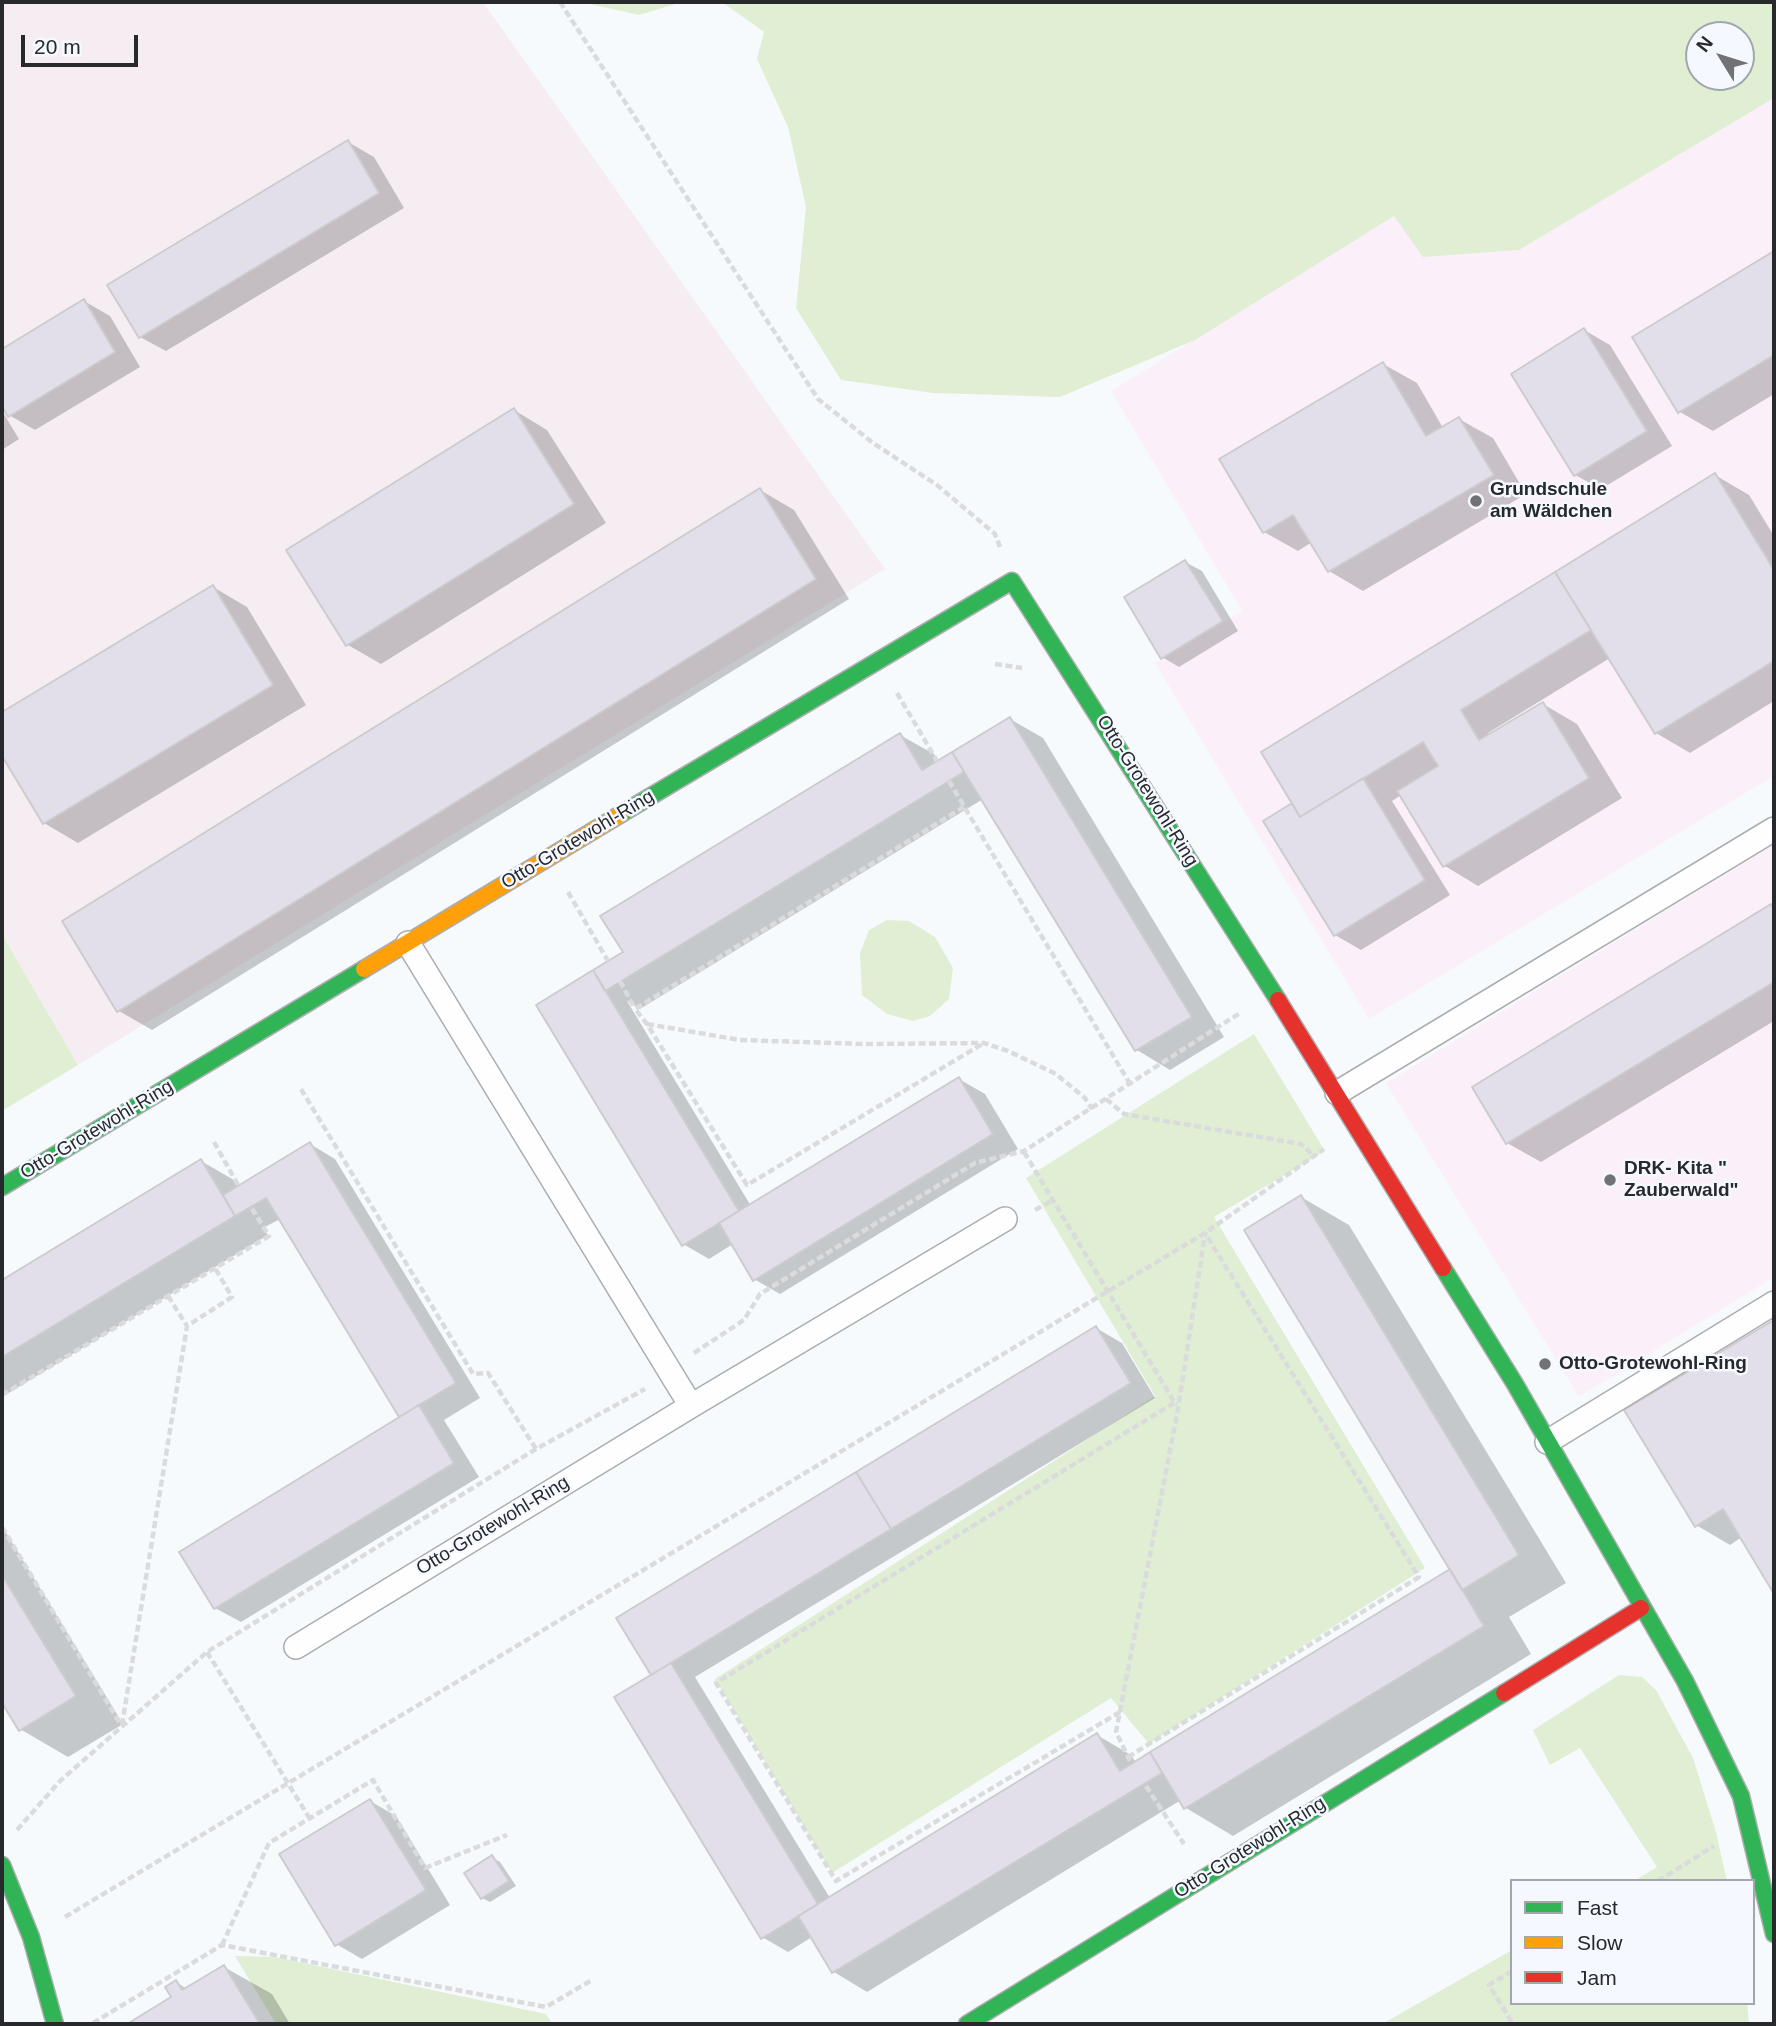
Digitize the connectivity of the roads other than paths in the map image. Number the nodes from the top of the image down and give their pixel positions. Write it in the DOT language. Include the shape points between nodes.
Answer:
graph roads {
  1 [pos="1774,829"];
  2 [pos="408,943"];
  3 [pos="1337,1093"];
  4 [pos="2,1187"];
  5 [pos="1005,1219"];
  6 [pos="1774,1303"];
  7 [pos="691,1406"];
  8 [pos="1547,1442"];
  9 [pos="1641,1608"];
  10 [pos="296,1647"];
  11 [pos="4,1876"];
  12 [pos="1774,1934"];
  13 [pos="52,2023"];
  14 [pos="967,2024"];
  1 -- 3 [label="lane"];
  2 -- 3 [label="street, Otto-Grotewohl-Ring" via="1012,581"];
  2 -- 4 [label="street, Otto-Grotewohl-Ring"];
  2 -- 7 [label="lane"];
  3 -- 8 [label="street, Otto-Grotewohl-Ring"];
  5 -- 7 [label="lane, Otto-Grotewohl-Ring"];
  6 -- 8 [label="lane"];
  7 -- 10 [label="lane, Otto-Grotewohl-Ring"];
  8 -- 9 [label="street, Otto-Grotewohl-Ring"];
  9 -- 12 [label="street, Otto-Grotewohl-Ring" via="1685,1681 1741,1796"];
  9 -- 14 [label="street, Otto-Grotewohl-Ring"];
  11 -- 13 [label="street" via="31,1937"];
}
